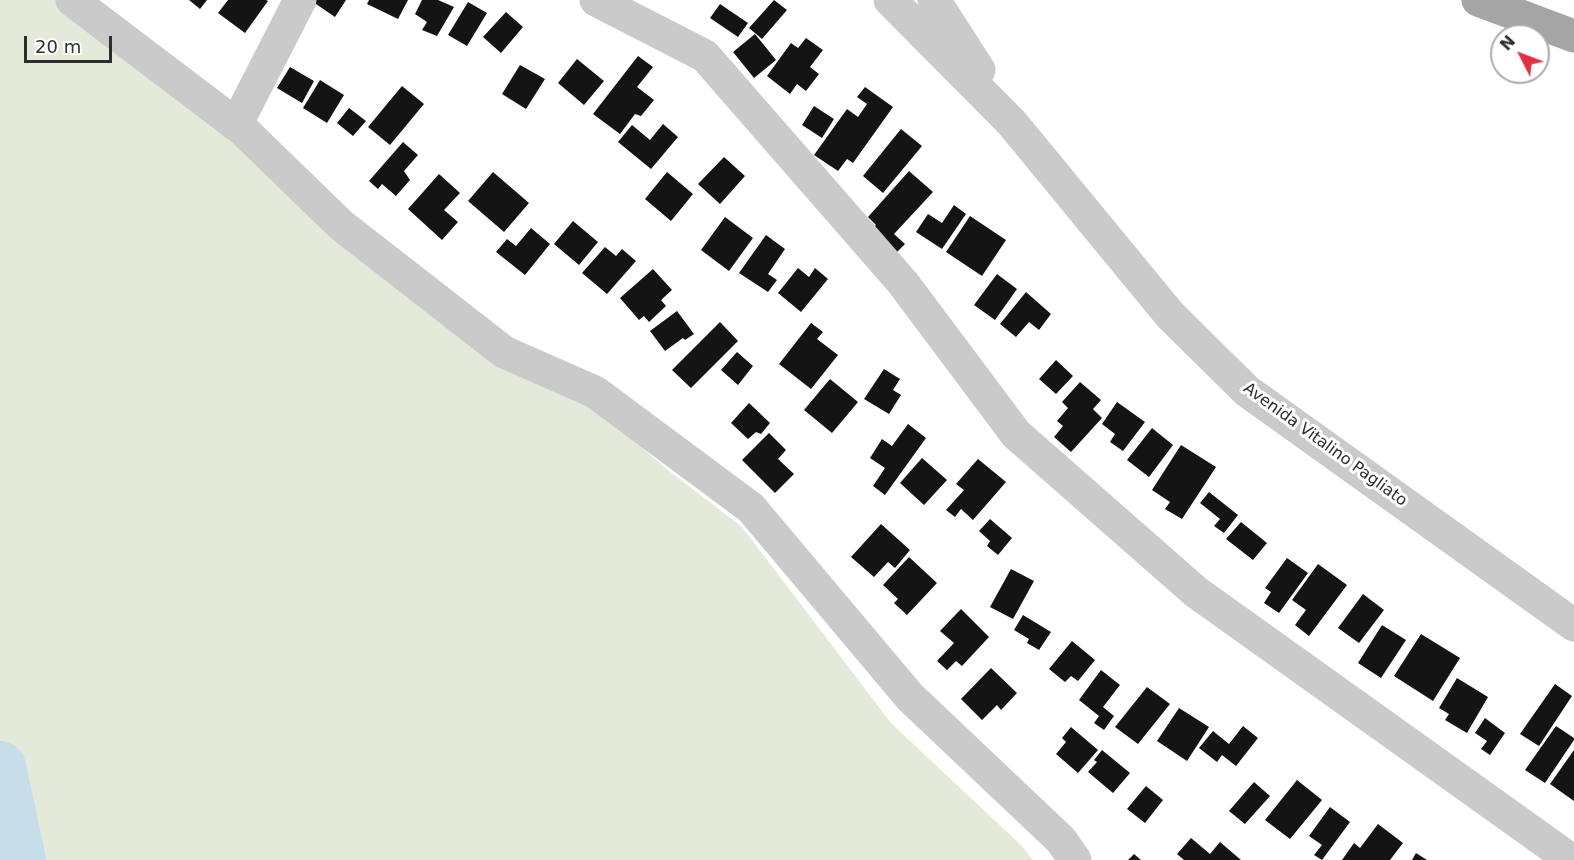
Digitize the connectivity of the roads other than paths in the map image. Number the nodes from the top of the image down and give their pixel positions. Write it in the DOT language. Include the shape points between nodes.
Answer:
graph roads {
  1 [pos="72,0"];
  2 [pos="300,0"];
  3 [pos="596,0"];
  4 [pos="890,0"];
  5 [pos="934,0"];
  6 [pos="1478,0"];
  7 [pos="1574,36"];
  8 [pos="1012,123"];
  9 [pos="236,125"];
  10 [pos="1574,625"];
  11 [pos="1075,860"];
  12 [pos="1571,860"];
  1 -- 9 [label="street"];
  2 -- 9 [label="street"];
  3 -- 12 [label="street" via="705,56 903,283 1016,435 1196,592"];
  4 -- 8 [label="street"];
  5 -- 8 [label="street"];
  6 -- 7 [label="main road"];
  8 -- 10 [label="street, Avenida Vitalino Pagliato" via="1170,315 1247,391"];
  9 -- 11 [label="street" via="340,225 504,352 594,392 751,508 910,697 1061,840"];
}
